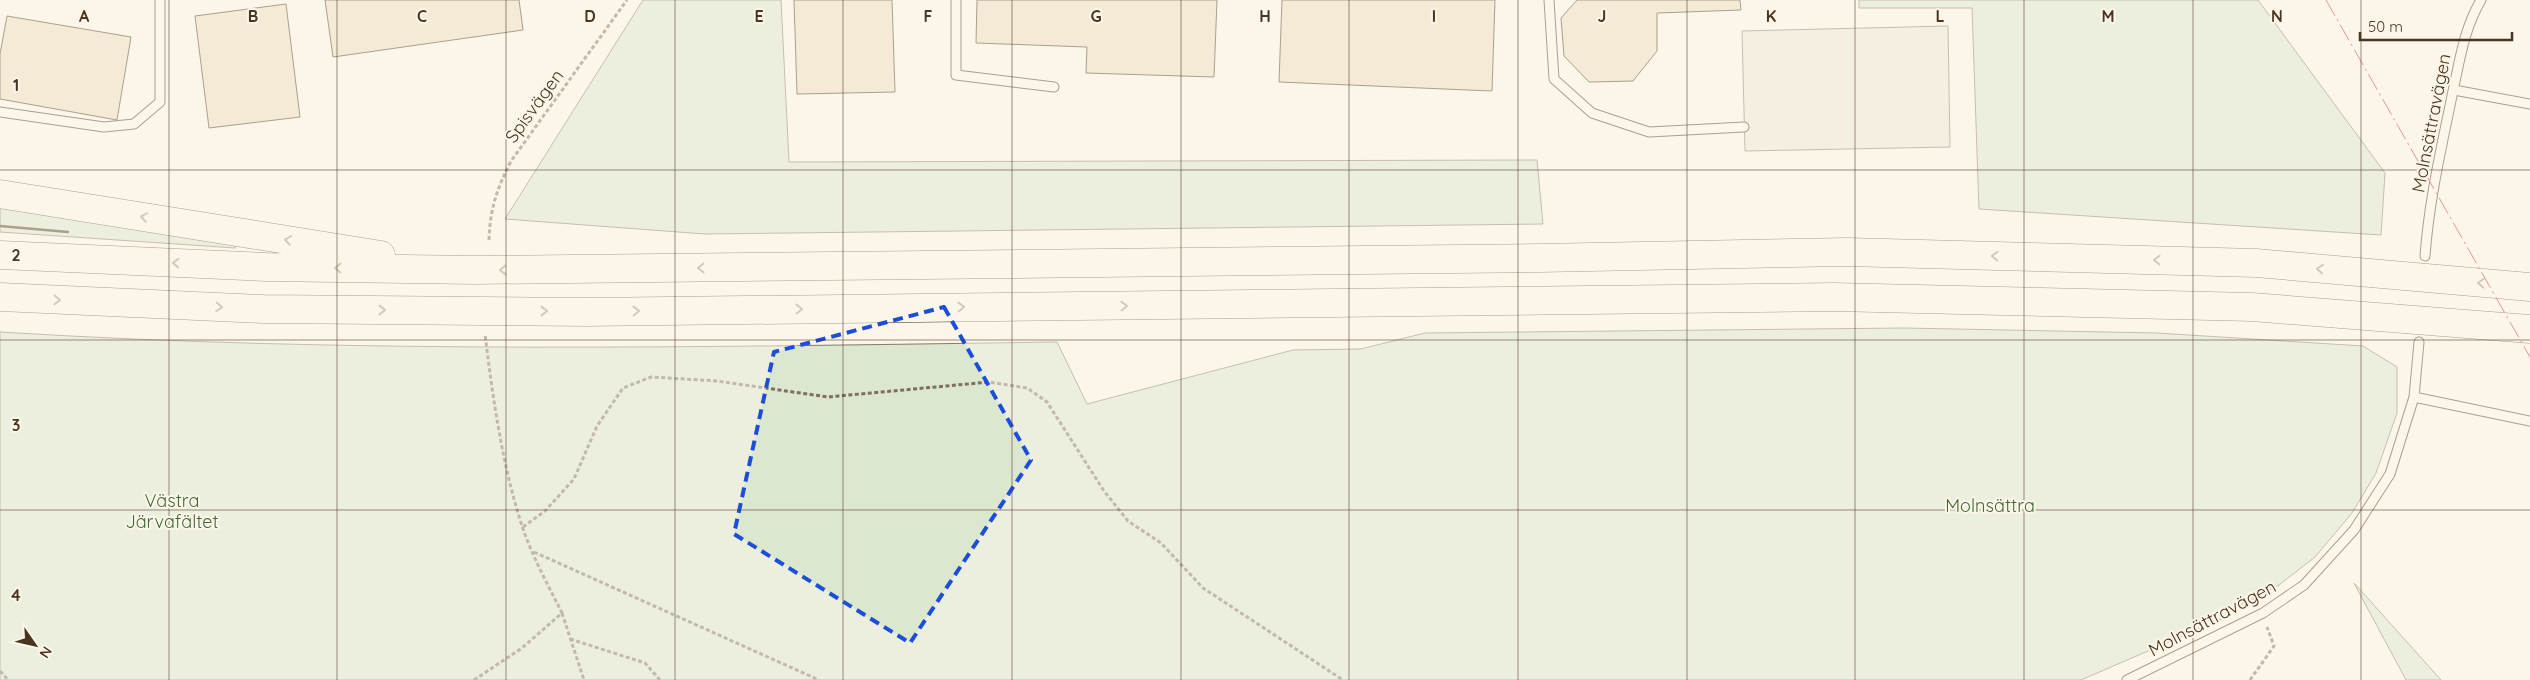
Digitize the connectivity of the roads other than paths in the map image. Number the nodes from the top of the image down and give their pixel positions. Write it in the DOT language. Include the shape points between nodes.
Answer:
graph roads {
  1 [pos="160,0"];
  2 [pos="956,0"];
  3 [pos="1549,0"];
  4 [pos="2481,0"];
  5 [pos="1054,87"];
  6 [pos="2454,90"];
  7 [pos="2530,104"];
  8 [pos="0,112"];
  9 [pos="1744,127"];
  10 [pos="0,194"];
  11 [pos="0,255"];
  12 [pos="2425,256"];
  13 [pos="475,270"];
  14 [pos="2530,287"];
  15 [pos="0,297"];
  16 [pos="2530,329"];
  17 [pos="2419,342"];
  18 [pos="2414,397"];
  19 [pos="2530,421"];
  20 [pos="2127,680"];
  1 -- 8 [label="lane" via="160,102 134,124 104,127"];
  2 -- 5 [label="lane" via="956,75"];
  3 -- 9 [label="lane" via="1554,79 1592,113 1649,132"];
  4 -- 6 [label="lane, Molnsättravägen" via="2472,14"];
  6 -- 7 [label="lane"];
  6 -- 12 [label="lane, Molnsättravägen" via="2439,158"];
  13 -- 10 [label="highway, one-way"];
  13 -- 11 [label="highway, one-way" via="266,267"];
  14 -- 13 [label="highway, one-way" via="2256,263 1847,252"];
  15 -- 16 [label="highway, one-way" via="263,309 578,312 1834,297 2252,308"];
  17 -- 18 [label="lane, Molnsättravägen"];
  18 -- 19 [label="lane"];
  18 -- 20 [label="lane, Molnsättravägen" via="2390,474 2354,530 2304,585 2263,613"];
}
